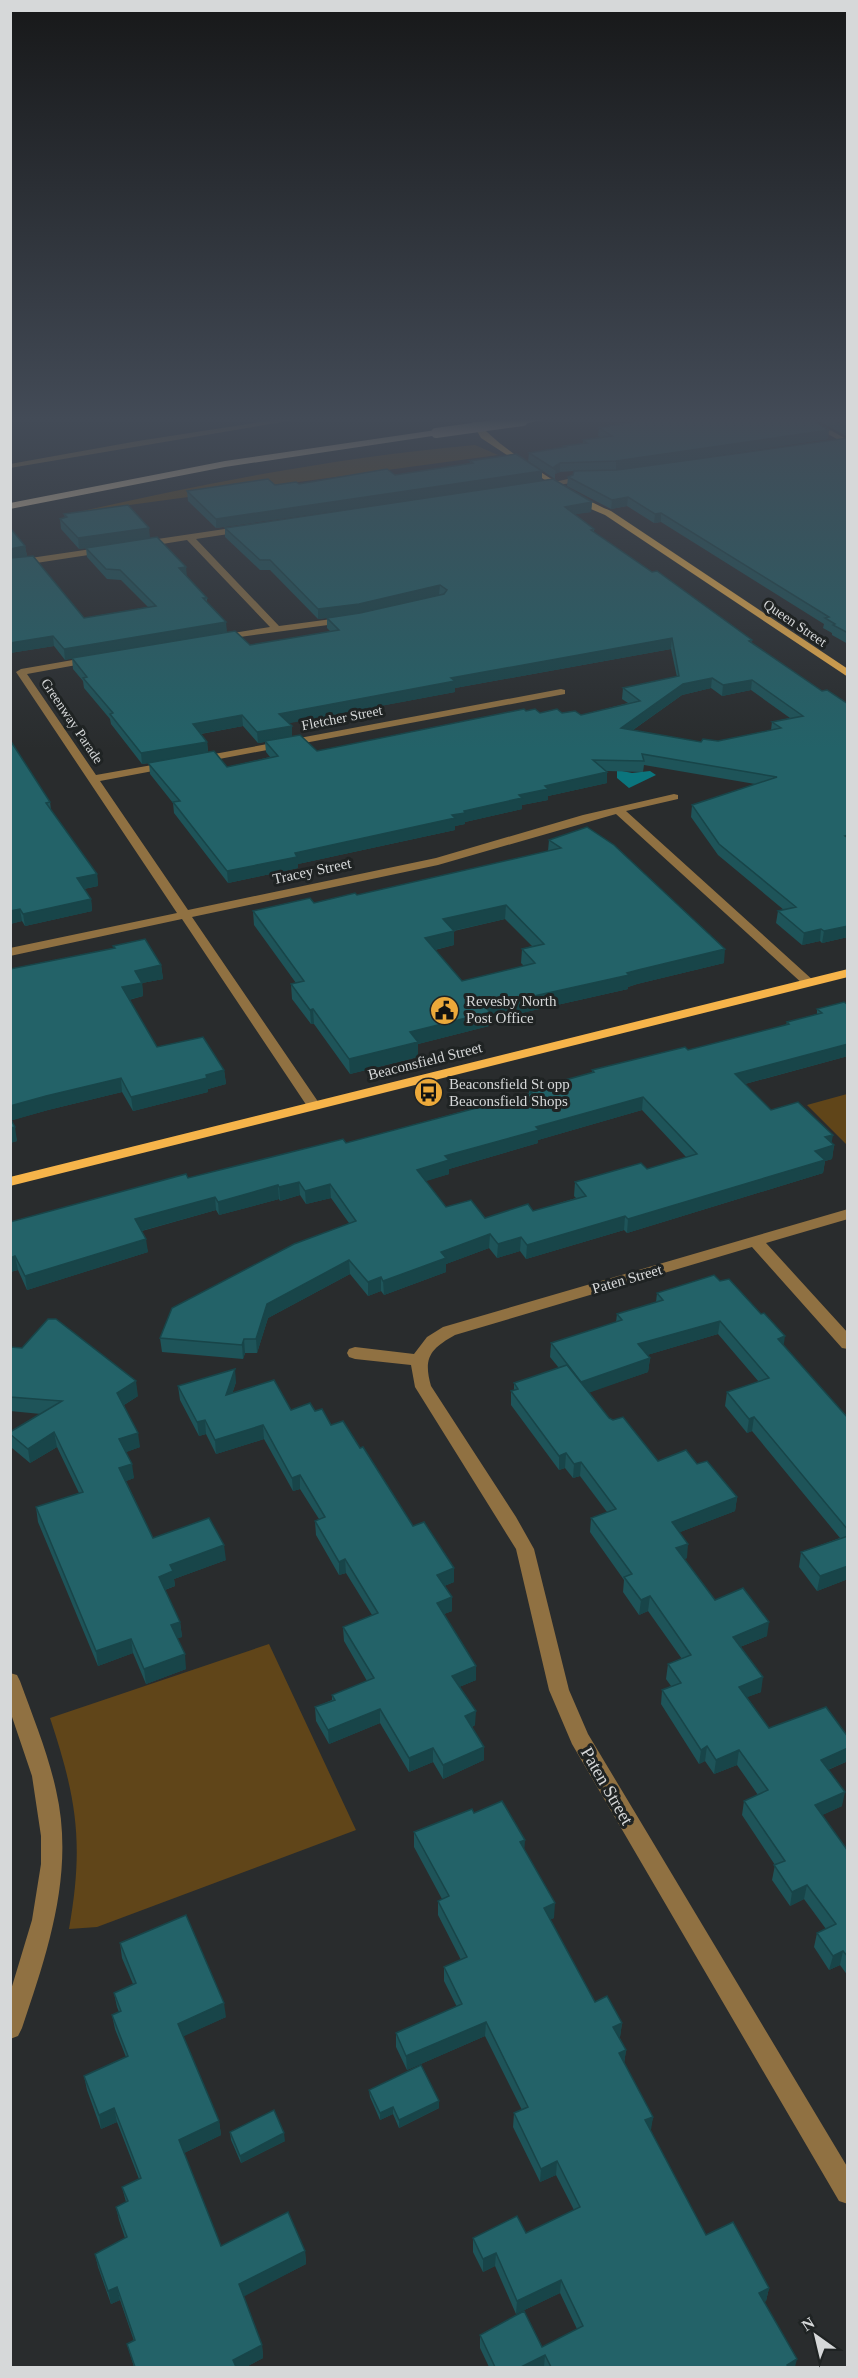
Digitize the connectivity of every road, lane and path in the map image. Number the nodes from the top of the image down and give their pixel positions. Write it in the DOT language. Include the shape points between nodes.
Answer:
graph roads {
  1 [pos="629,527"];
  2 [pos="249,529"];
  3 [pos="190,538"];
  4 [pos="134,546"];
  5 [pos="112,549"];
  6 [pos="10,564"];
  7 [pos="355,619"];
  8 [pos="277,629"];
  9 [pos="207,641"];
  10 [pos="102,658"];
  11 [pos="16,672"];
  12 [pos="848,674"];
  13 [pos="561,692"];
  14 [pos="189,761"];
  15 [pos="178,763"];
  16 [pos="94,779"];
  17 [pos="674,797"];
  18 [pos="617,810"];
  19 [pos="184,915"];
  20 [pos="10,952"];
  21 [pos="848,973"];
  22 [pos="809,982"];
  23 [pos="314,1106"];
  24 [pos="10,1182"];
  25 [pos="848,1215"];
  26 [pos="756,1242"];
  27 [pos="848,1344"];
  28 [pos="355,1353"];
  29 [pos="418,1360"];
  30 [pos="10,1681"];
  31 [pos="10,2028"];
  32 [pos="848,2192"];
  1 -- 12 [label="main road, Queen Street"];
  2 -- 3 [label="street"];
  3 -- 4 [label="street"];
  3 -- 8 [label="street"];
  5 -- 6 [label="street"];
  7 -- 8 [label="street"];
  8 -- 9 [label="street"];
  10 -- 11 [label="street, Greenway Parade"];
  11 -- 16 [label="street, Greenway Parade"];
  13 -- 14 [label="street, Fletcher Street"];
  15 -- 16 [label="street"];
  16 -- 19 [label="street, Greenway Parade"];
  17 -- 18 [label="street, Tracey Street"];
  18 -- 19 [label="street, Tracey Street" via="448,859"];
  18 -- 22 [label="street"];
  19 -- 20 [label="street, Tracey Street"];
  19 -- 23 [label="street, Greenway Parade"];
  21 -- 22 [label="main road, Beaconsfield Street"];
  22 -- 23 [label="main road, Beaconsfield Street"];
  23 -- 24 [label="main road, Beaconsfield Street"];
  25 -- 26 [label="street, Paten Street"];
  26 -- 27 [label="street"];
  26 -- 29 [label="street, Paten Street" via="449,1330 435,1338"];
  28 -- 29 [label="street"];
  29 -- 32 [label="street, Paten Street" via="423,1387 525,1549 559,1690 579,1738"];
  30 -- 31 [label="street" via="41,1773 52,1848 40,1939"];
}
